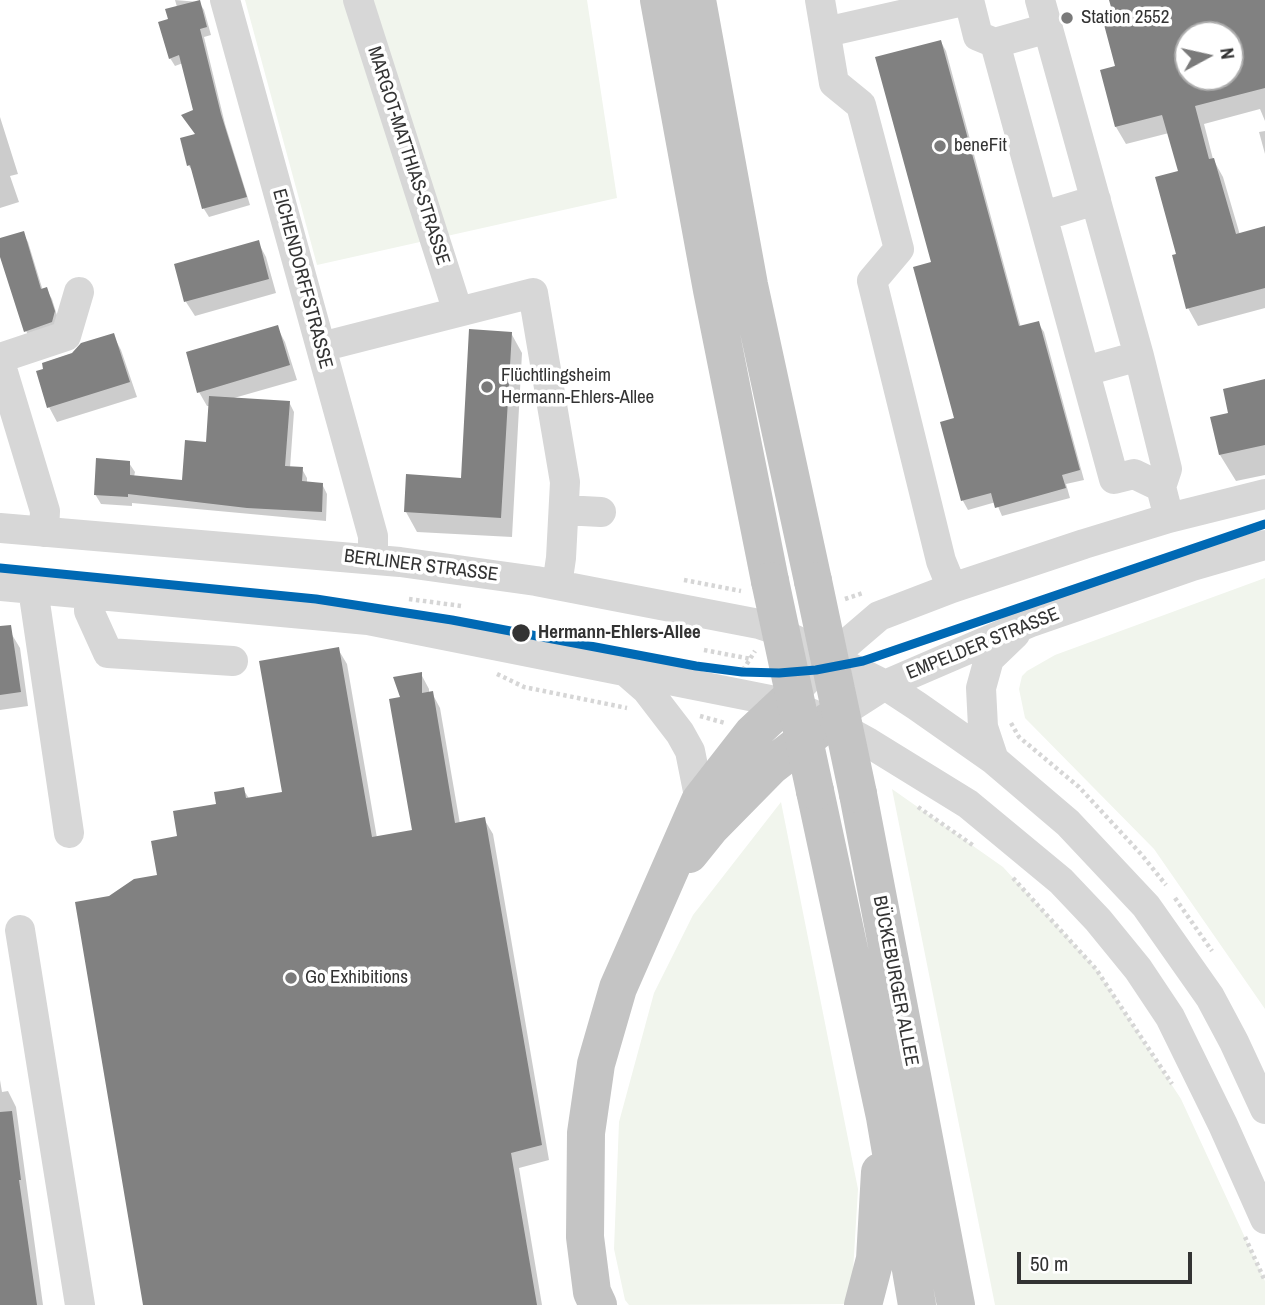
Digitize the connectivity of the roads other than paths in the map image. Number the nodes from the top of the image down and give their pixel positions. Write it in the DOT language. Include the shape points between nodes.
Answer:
graph roads {
  1 [pos="225,0"];
  2 [pos="358,0"];
  3 [pos="659,0"];
  4 [pos="697,0"];
  5 [pos="820,0"];
  6 [pos="968,0"];
  7 [pos="1044,14"];
  8 [pos="827,32"];
  9 [pos="995,43"];
  10 [pos="1096,200"];
  11 [pos="1042,215"];
  12 [pos="79,292"];
  13 [pos="458,312"];
  14 [pos="321,347"];
  15 [pos="1139,356"];
  16 [pos="0,360"];
  17 [pos="1086,371"];
  18 [pos="1161,487"];
  19 [pos="1265,494"];
  20 [pos="564,510"];
  21 [pos="601,512"];
  22 [pos="1169,519"];
  23 [pos="0,528"];
  24 [pos="44,532"];
  25 [pos="1265,545"];
  26 [pos="387,560"];
  27 [pos="556,585"];
  28 [pos="0,586"];
  29 [pos="952,588"];
  30 [pos="33,589"];
  31 [pos="89,594"];
  32 [pos="1031,622"];
  33 [pos="765,626"];
  34 [pos="831,657"];
  35 [pos="233,661"];
  36 [pos="624,670"];
  37 [pos="885,685"];
  38 [pos="785,703"];
  39 [pos="829,721"];
  40 [pos="793,747"];
  41 [pos="994,760"];
  42 [pos="700,801"];
  43 [pos="69,833"];
  44 [pos="660,889"];
  45 [pos="20,930"];
  46 [pos="1265,1109"];
  47 [pos="886,1117"];
  48 [pos="924,1130"];
  49 [pos="1255,1227"];
  50 [pos="80,1305"];
  51 [pos="598,1305"];
  52 [pos="863,1305"];
  53 [pos="917,1305"];
  54 [pos="956,1305"];
  55 [pos="985,1305"];
  1 -- 14 [label="street, EICHENDORFFSTRASSE"];
  2 -- 13 [label="street, MARGOT-MATTHIAS-STRASSE"];
  3 -- 47 [label="highway, BÜCKEBURGER ALLEE, bridge" via="770,581"];
  4 -- 48 [label="highway, BÜCKEBURGER ALLEE, bridge" via="747,272"];
  5 -- 8 [label="street"];
  6 -- 8 [label="street"];
  6 -- 9 [label="street" via="978,36"];
  7 -- 9 [label="street"];
  7 -- 10 [label="street"];
  8 -- 29 [label="street" via="834,83 861,105 899,249 872,281"];
  9 -- 11 [label="street"];
  10 -- 11 [label="street"];
  10 -- 15 [label="street"];
  11 -- 17 [label="street"];
  12 -- 16 [label="street" via="66,336"];
  13 -- 14 [label="street"];
  13 -- 20 [label="street" via="533,293 565,482"];
  14 -- 26 [label="street, EICHENDORFFSTRASSE" via="373,536"];
  15 -- 17 [label="street"];
  15 -- 18 [label="street" via="1167,469"];
  16 -- 24 [label="street" via="45,510"];
  17 -- 18 [label="street" via="1114,479 1134,474"];
  18 -- 22 [label="street"];
  19 -- 22 [label="street"];
  20 -- 21 [label="street"];
  20 -- 27 [label="street"];
  22 -- 29 [label="street"];
  23 -- 24 [label="street, BERLINER STRASSE"];
  24 -- 26 [label="street, BERLINER STRASSE"];
  25 -- 32 [label="street, EMPELDER STRASSE"];
  26 -- 27 [label="street, BERLINER STRASSE"];
  27 -- 33 [label="street, BERLINER STRASSE"];
  28 -- 30 [label="street"];
  29 -- 34 [label="street" via="879,616"];
  30 -- 31 [label="street"];
  30 -- 43 [label="street"];
  31 -- 35 [label="street" via="89,611 108,653"];
  31 -- 36 [label="street" via="368,620"];
  32 -- 37 [label="street, EMPELDER STRASSE"];
  32 -- 41 [label="street" via="989,659 981,688 983,727"];
  33 -- 34 [label="street, BERLINER STRASSE"];
  33 -- 38 [label="street"];
  34 -- 37 [label="street"];
  34 -- 38 [label="street"];
  36 -- 38 [label="street"];
  36 -- 42 [label="street" via="647,690 680,733 690,751"];
  37 -- 39 [label="street, EMPELDER STRASSE"];
  37 -- 41 [label="street"];
  38 -- 39 [label="street"];
  38 -- 40 [label="street"];
  38 -- 42 [label="highway" via="753,733"];
  39 -- 40 [label="highway"];
  39 -- 49 [label="street" via="968,804 1023,847 1098,920 1170,1017 1223,1125"];
  40 -- 44 [label="highway" via="710,828"];
  41 -- 46 [label="street" via="1068,823 1146,906 1210,997"];
  42 -- 44 [label="highway"];
  44 -- 51 [label="highway" via="618,988 596,1064 586,1133 585,1237"];
  45 -- 50 [label="street"];
  47 -- 52 [label="highway" via="875,1259"];
  47 -- 53 [label="highway, BÜCKEBURGER ALLEE"];
  48 -- 54 [label="highway, BÜCKEBURGER ALLEE"];
  48 -- 55 [label="highway" via="968,1273"];
}
